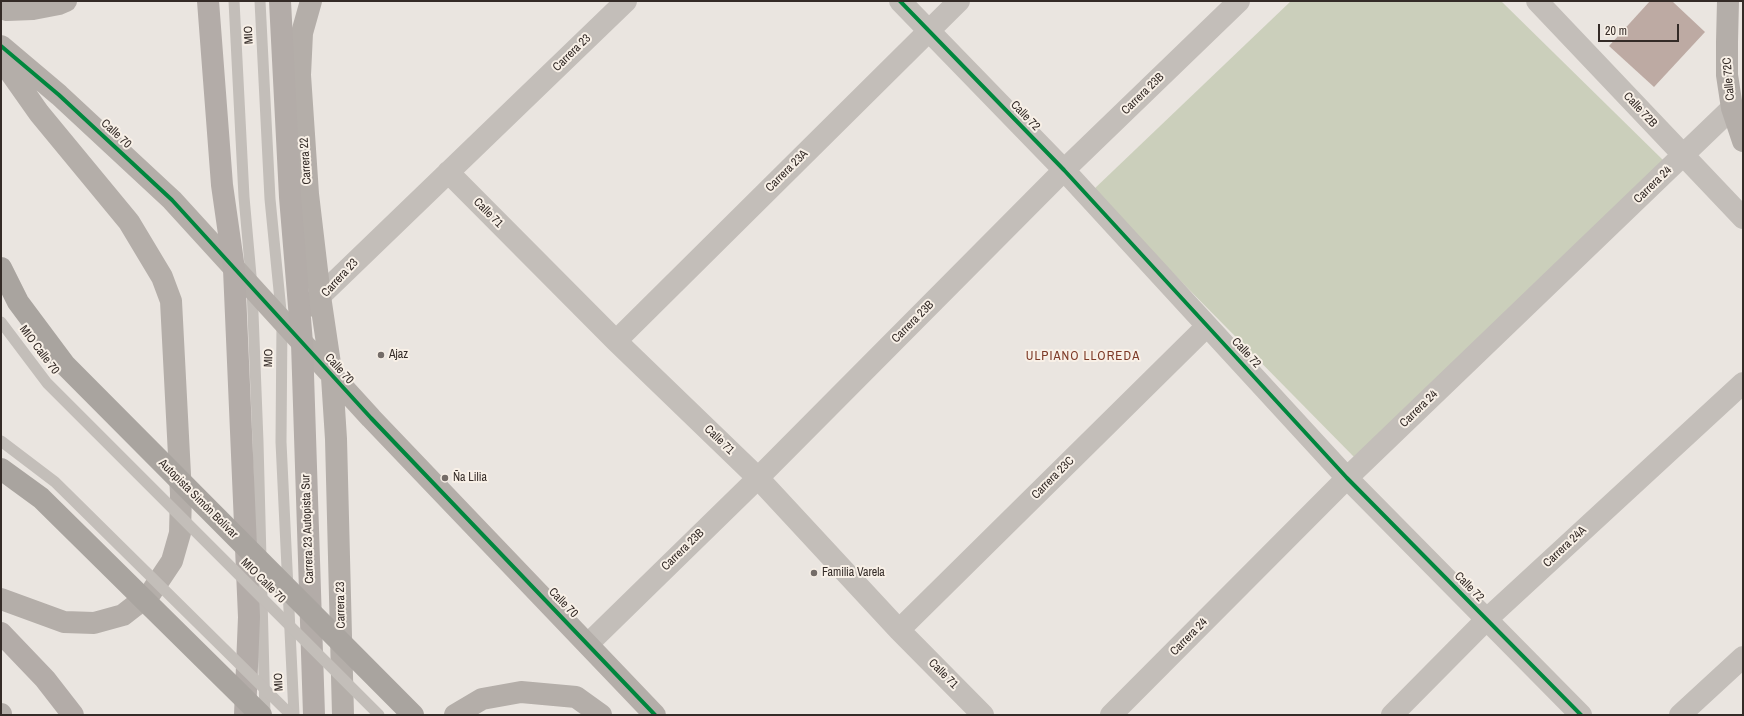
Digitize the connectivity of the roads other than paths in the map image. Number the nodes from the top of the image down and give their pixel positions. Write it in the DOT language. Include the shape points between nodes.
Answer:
graph roads {
  1 [pos="66,1"];
  2 [pos="208,1"];
  3 [pos="234,1"];
  4 [pos="260,1"];
  5 [pos="280,1"];
  6 [pos="311,1"];
  7 [pos="626,1"];
  8 [pos="900,1"];
  9 [pos="959,1"];
  10 [pos="1239,1"];
  11 [pos="1537,1"];
  12 [pos="1728,1"];
  13 [pos="1,8"];
  14 [pos="929,30"];
  15 [pos="1,46"];
  16 [pos="1,59"];
  17 [pos="1732,108"];
  18 [pos="1743,141"];
  19 [pos="1684,156"];
  20 [pos="1064,170"];
  21 [pos="448,172"];
  22 [pos="1743,218"];
  23 [pos="1,268"];
  24 [pos="234,268"];
  25 [pos="252,287"];
  26 [pos="320,296"];
  27 [pos="291,317"];
  28 [pos="1,322"];
  29 [pos="1207,326"];
  30 [pos="616,341"];
  31 [pos="302,343"];
  32 [pos="332,377"];
  33 [pos="1743,383"];
  34 [pos="1,441"];
  35 [pos="1,469"];
  36 [pos="758,478"];
  37 [pos="1347,478"];
  38 [pos="1,600"];
  39 [pos="1487,619"];
  40 [pos="899,630"];
  41 [pos="1,633"];
  42 [pos="588,644"];
  43 [pos="1743,657"];
  44 [pos="73,715"];
  45 [pos="245,715"];
  46 [pos="261,715"];
  47 [pos="265,715"];
  48 [pos="292,715"];
  49 [pos="314,715"];
  50 [pos="343,715"];
  51 [pos="379,715"];
  52 [pos="413,715"];
  53 [pos="455,715"];
  54 [pos="601,715"];
  55 [pos="655,715"];
  56 [pos="983,715"];
  57 [pos="1111,715"];
  58 [pos="1392,715"];
  59 [pos="1581,715"];
  60 [pos="1680,715"];
  1 -- 13 [label="street" via="33,9"];
  2 -- 24 [label="main road" via="222,185"];
  3 -- 25 [label="lane, MIO" via="244,197"];
  4 -- 27 [label="lane, MIO" via="270,200"];
  5 -- 27 [label="main road" via="290,197"];
  6 -- 26 [label="street, Carrera 22" via="302,33 300,75 308,194"];
  7 -- 21 [label="street, Carrera 23"];
  8 -- 14 [label="street, Calle 72"];
  9 -- 14 [label="street, Carrera 23A"];
  10 -- 20 [label="street, Carrera 23B"];
  11 -- 19 [label="street, Calle 72B"];
  12 -- 17 [label="street, Calle 72C" via="1727,75"];
  14 -- 20 [label="street, Calle 72"];
  14 -- 30 [label="street, Carrera 23A"];
  15 -- 24 [label="street, Calle 70" via="59,95 172,200"];
  16 -- 38 [label="street" via="39,113 129,222 162,277 171,301 181,494 180,533 172,561 150,594 123,615 94,623 64,622"];
  17 -- 18 [label="street"];
  17 -- 19 [label="street, Carrera 24"];
  19 -- 22 [label="street, Calle 72B"];
  19 -- 37 [label="street, Carrera 24"];
  20 -- 29 [label="street, Calle 72"];
  20 -- 36 [label="street, Carrera 23B"];
  21 -- 26 [label="street, Carrera 23"];
  21 -- 30 [label="street, Calle 71"];
  23 -- 52 [label="highway, Autopista Simón Bolívar, bridge" via="18,302 65,365"];
  24 -- 25 [label="street, Calle 70"];
  24 -- 45 [label="main road" via="248,617"];
  25 -- 27 [label="street, Calle 70"];
  25 -- 47 [label="lane, MIO"];
  26 -- 27 [label="street"];
  26 -- 32 [label="street, Carrera 23"];
  27 -- 31 [label="main road"];
  27 -- 48 [label="lane, MIO" via="280,442"];
  28 -- 51 [label="lane, MIO Calle 70, bridge" via="47,383"];
  29 -- 37 [label="street, Calle 72"];
  29 -- 40 [label="street, Carrera 23C"];
  30 -- 36 [label="street, Calle 71"];
  31 -- 32 [label="street, Calle 70"];
  31 -- 49 [label="main road, Carrera 23 Autopista Sur"];
  32 -- 42 [label="street, Calle 70"];
  32 -- 50 [label="street, Carrera 23"];
  33 -- 39 [label="street, Carrera 24A"];
  34 -- 48 [label="lane, bridge" via="55,482"];
  35 -- 46 [label="highway, bridge" via="41,498"];
  36 -- 40 [label="street, Calle 71"];
  36 -- 42 [label="street, Carrera 23B"];
  37 -- 39 [label="street, Calle 72"];
  37 -- 57 [label="street, Carrera 24"];
  39 -- 58 [label="street, Carrera 24A"];
  39 -- 59 [label="street, Calle 72"];
  40 -- 56 [label="street, Calle 71"];
  41 -- 44 [label="main road" via="45,679"];
  42 -- 55 [label="street, Calle 70"];
  43 -- 60 [label="street"];
  53 -- 54 [label="street" via="482,699 521,692 576,697"];
}
